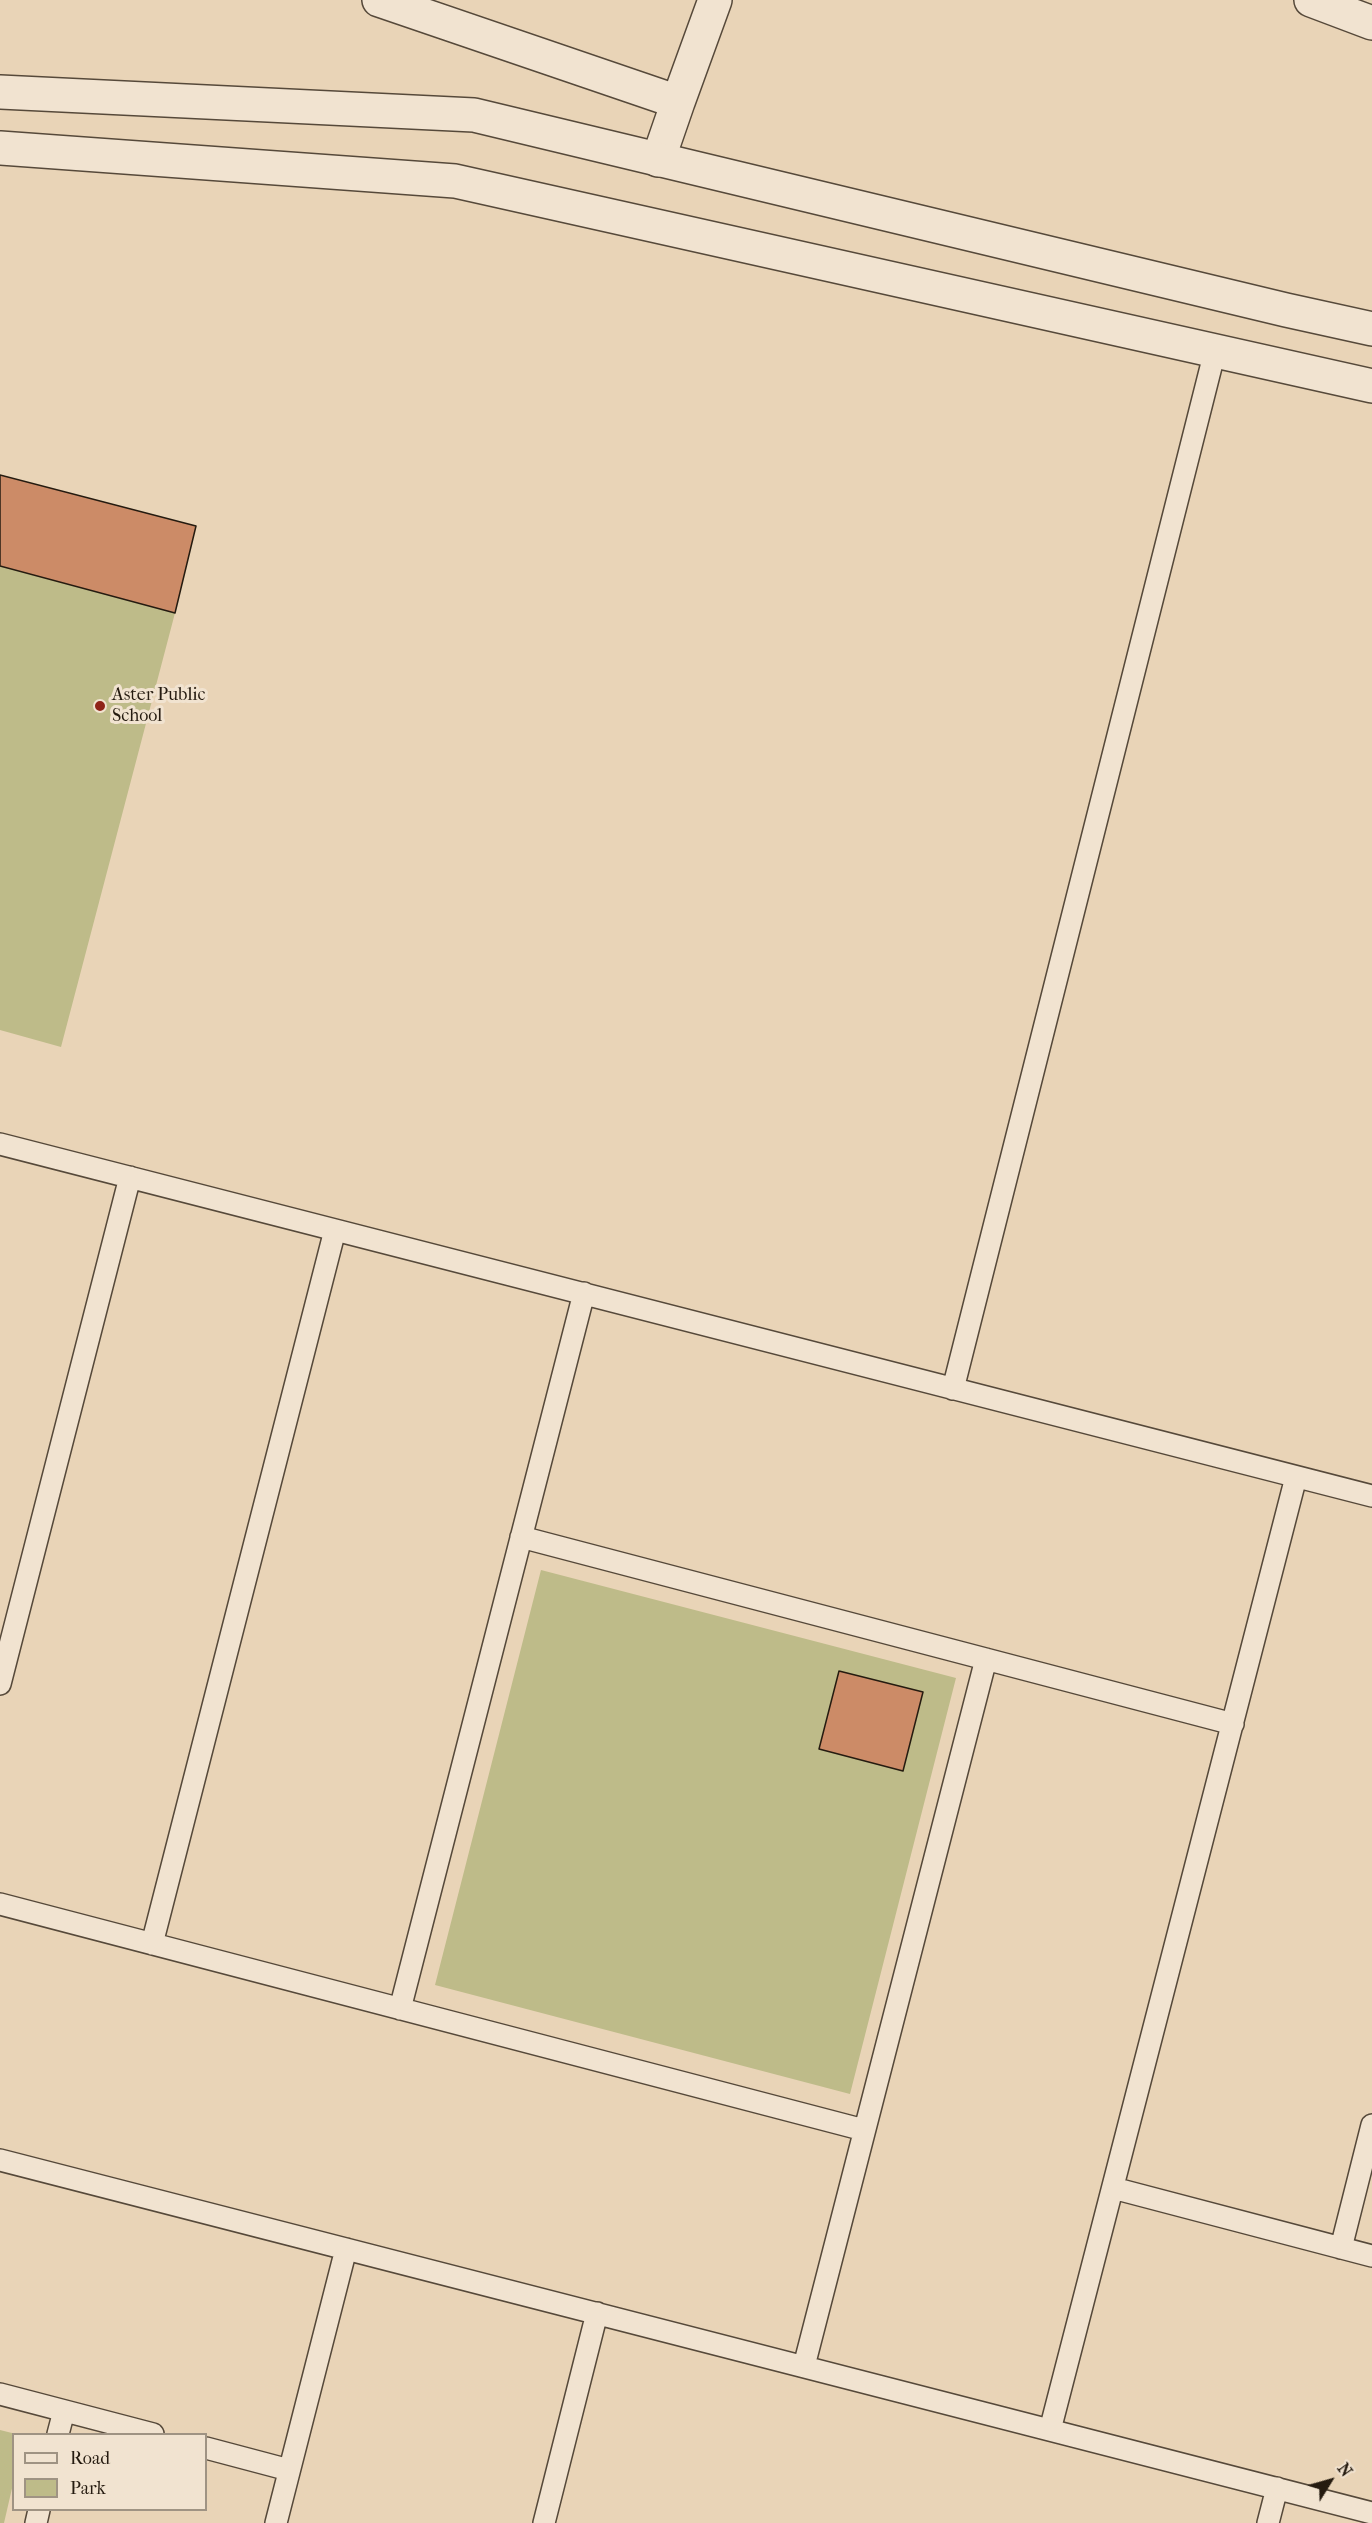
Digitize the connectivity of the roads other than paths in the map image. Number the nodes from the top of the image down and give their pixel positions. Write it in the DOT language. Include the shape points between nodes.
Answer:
graph roads {
  1 [pos="379,0"];
  2 [pos="715,0"];
  3 [pos="1311,0"];
  4 [pos="1372,23"];
  5 [pos="0,92"];
  6 [pos="678,102"];
  7 [pos="0,148"];
  8 [pos="658,160"];
  9 [pos="1372,329"];
  10 [pos="1215,351"];
  11 [pos="1372,386"];
  12 [pos="0,1144"];
  13 [pos="130,1177"];
  14 [pos="335,1230"];
  15 [pos="584,1293"];
  16 [pos="953,1389"];
  17 [pos="1296,1477"];
  18 [pos="1372,1496"];
  19 [pos="521,1537"];
  20 [pos="986,1659"];
  21 [pos="0,1684"];
  22 [pos="1233,1724"];
  23 [pos="0,1904"];
  24 [pos="152,1944"];
  25 [pos="400,2008"];
  26 [pos="1372,2125"];
  27 [pos="864,2130"];
  28 [pos="0,2160"];
  29 [pos="1113,2188"];
  30 [pos="1341,2248"];
  31 [pos="346,2249"];
  32 [pos="1372,2256"];
  33 [pos="597,2313"];
  34 [pos="804,2366"];
  35 [pos="0,2394"];
  36 [pos="64,2411"];
  37 [pos="1050,2430"];
  38 [pos="58,2433"];
  39 [pos="149,2433"];
  40 [pos="207,2448"];
  41 [pos="289,2470"];
  42 [pos="1277,2488"];
  43 [pos="1372,2513"];
  44 [pos="276,2523"];
  45 [pos="544,2523"];
  46 [pos="1268,2523"];
  1 -- 6 [label="street"];
  2 -- 6 [label="street"];
  3 -- 4 [label="street"];
  5 -- 8 [label="street" via="474,115"];
  6 -- 8 [label="street"];
  7 -- 10 [label="street" via="455,181"];
  8 -- 9 [label="street"];
  10 -- 11 [label="street"];
  10 -- 16 [label="lane"];
  12 -- 13 [label="lane"];
  13 -- 14 [label="lane"];
  13 -- 21 [label="lane"];
  14 -- 15 [label="lane"];
  14 -- 24 [label="lane"];
  15 -- 16 [label="lane"];
  15 -- 19 [label="lane"];
  16 -- 17 [label="lane"];
  17 -- 18 [label="lane"];
  17 -- 22 [label="lane"];
  19 -- 20 [label="lane"];
  19 -- 25 [label="lane"];
  20 -- 22 [label="lane"];
  20 -- 27 [label="lane"];
  22 -- 29 [label="lane"];
  23 -- 24 [label="lane"];
  24 -- 25 [label="lane"];
  25 -- 27 [label="lane"];
  26 -- 30 [label="lane"];
  27 -- 34 [label="lane"];
  28 -- 31 [label="lane"];
  29 -- 30 [label="lane"];
  29 -- 37 [label="lane"];
  30 -- 32 [label="lane"];
  31 -- 33 [label="lane"];
  31 -- 41 [label="lane"];
  33 -- 34 [label="lane"];
  33 -- 45 [label="lane"];
  34 -- 37 [label="lane"];
  35 -- 36 [label="lane"];
  36 -- 38 [label="lane"];
  36 -- 39 [label="lane"];
  37 -- 42 [label="lane"];
  40 -- 41 [label="lane"];
  41 -- 44 [label="lane"];
  42 -- 43 [label="lane"];
  42 -- 46 [label="lane"];
}
